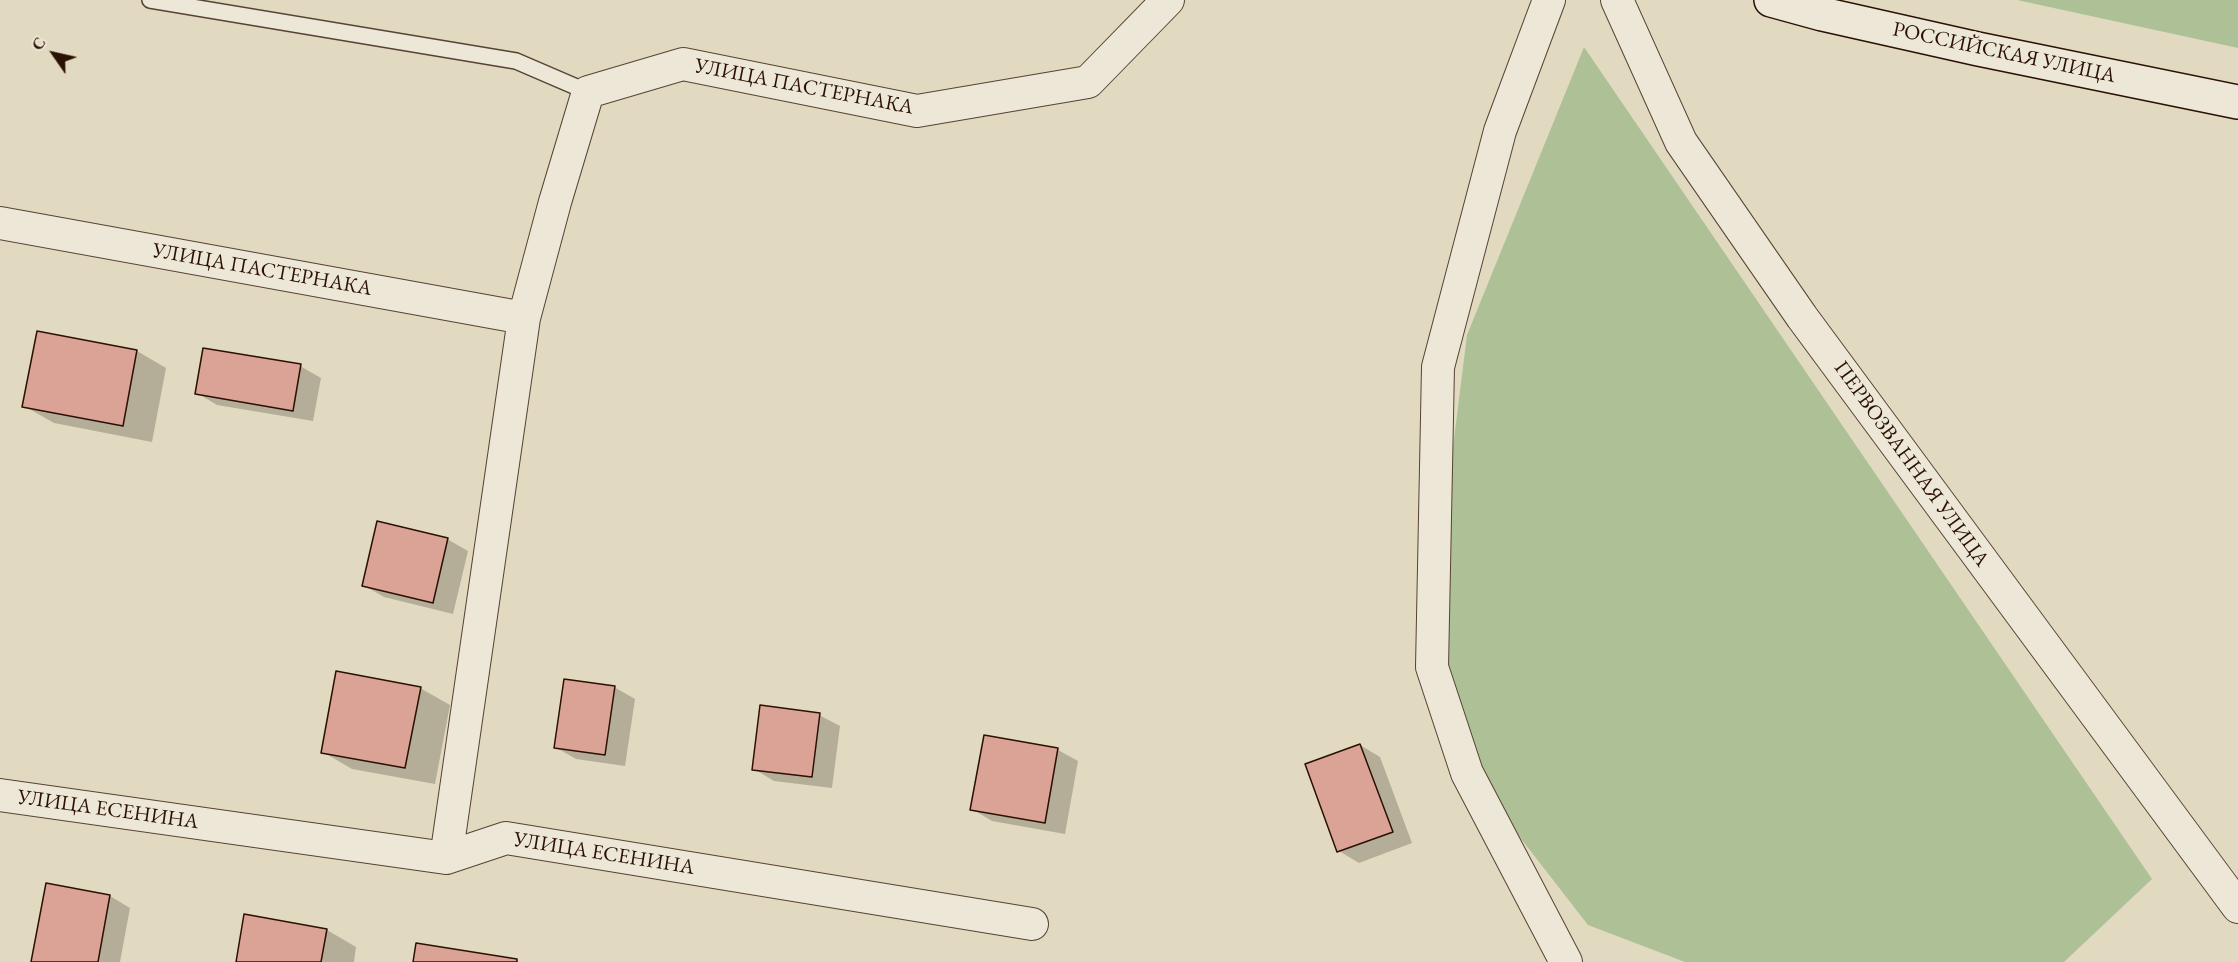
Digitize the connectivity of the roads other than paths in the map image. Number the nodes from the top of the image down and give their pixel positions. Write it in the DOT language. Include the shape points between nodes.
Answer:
graph roads {
  1 [pos="150,0"];
  2 [pos="1168,0"];
  3 [pos="1549,0"];
  4 [pos="1617,0"];
  5 [pos="1771,0"];
  6 [pos="588,92"];
  7 [pos="2238,102"];
  8 [pos="0,223"];
  9 [pos="524,318"];
  10 [pos="0,795"];
  11 [pos="446,858"];
  12 [pos="2238,907"];
  13 [pos="1032,924"];
  14 [pos="1566,962"];
  1 -- 6 [label="lane" via="516,61"];
  2 -- 6 [label="street, УЛИЦА ПАСТЕРНАКА" via="1088,82 917,111 683,64"];
  3 -- 14 [label="street" via="1500,131 1438,367 1432,666 1467,773"];
  4 -- 12 [label="street, ПЕРВОЗВАННАЯ УЛИЦА" via="1688,152 1802,317"];
  5 -- 7 [label="street, РОССИЙСКАЯ УЛИЦА" via="1978,49"];
  6 -- 9 [label="street"];
  8 -- 9 [label="street, УЛИЦА ПАСТЕРНАКА"];
  9 -- 11 [label="street"];
  10 -- 11 [label="street, УЛИЦА ЕСЕНИНА"];
  11 -- 13 [label="street, УЛИЦА ЕСЕНИНА" via="506,838"];
}
